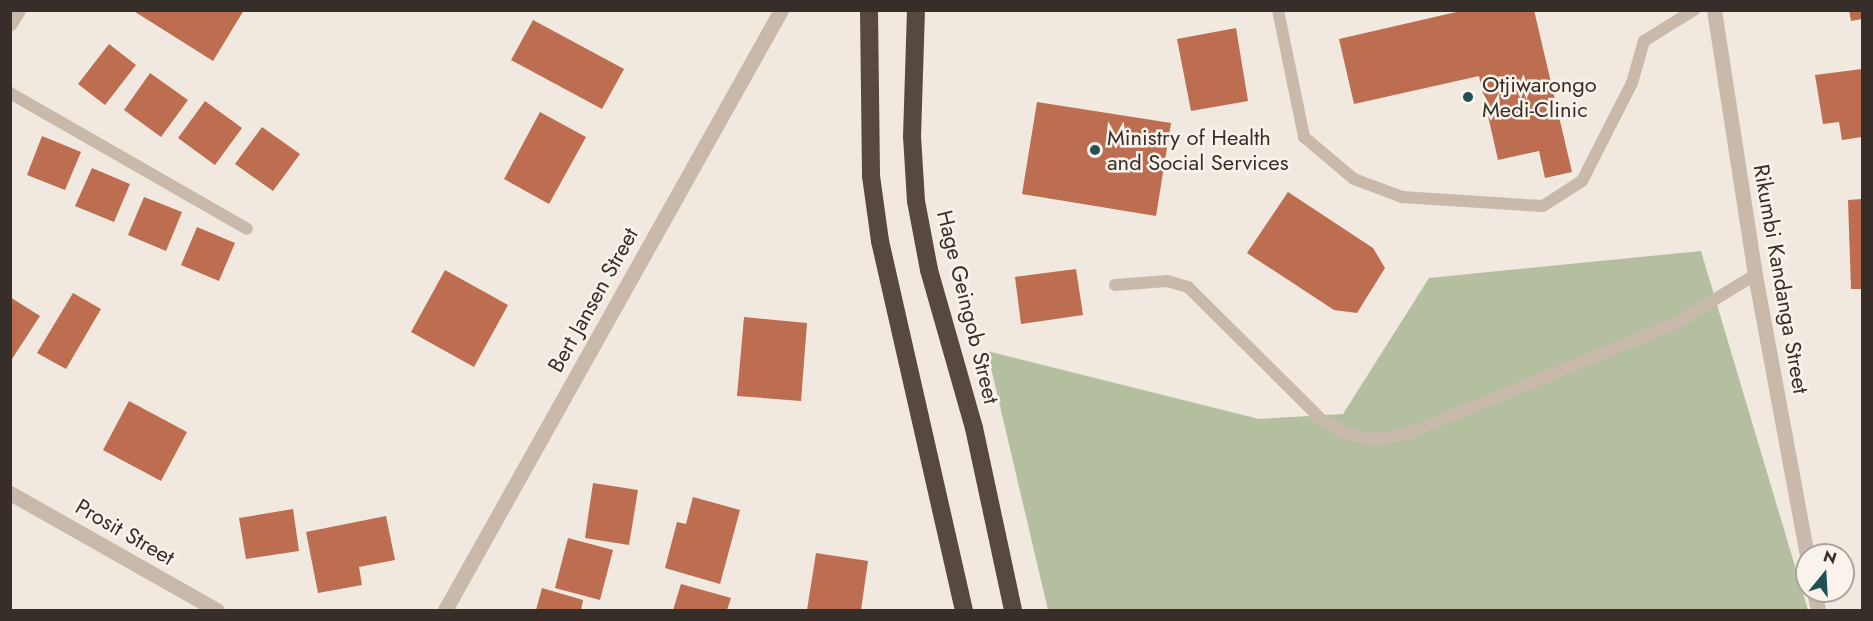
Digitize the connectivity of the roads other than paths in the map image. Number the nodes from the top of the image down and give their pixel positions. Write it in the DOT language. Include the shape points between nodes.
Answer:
graph roads {
  1 [pos="18,10"];
  2 [pos="781,10"];
  3 [pos="869,10"];
  4 [pos="916,10"];
  5 [pos="1278,10"];
  6 [pos="1694,10"];
  7 [pos="1714,10"];
  8 [pos="10,23"];
  9 [pos="10,93"];
  10 [pos="247,228"];
  11 [pos="1755,275"];
  12 [pos="1115,285"];
  13 [pos="10,493"];
  14 [pos="1806,543"];
  15 [pos="217,610"];
  16 [pos="445,610"];
  17 [pos="964,610"];
  18 [pos="1013,610"];
  1 -- 8 [label="street"];
  2 -- 16 [label="street, Bert Jansen Street"];
  3 -- 17 [label="highway" via="870,164 880,241"];
  4 -- 18 [label="highway, Hage Geingob Street" via="912,136 916,201 929,270 974,428"];
  5 -- 6 [label="lane" via="1304,137 1354,179 1402,198 1543,206 1582,181 1632,83 1644,42"];
  7 -- 11 [label="street, Rikumbi Kandanga Street"];
  9 -- 10 [label="lane"];
  11 -- 12 [label="lane" via="1676,323 1407,434 1376,440 1345,434 1321,419 1188,287 1167,281"];
  11 -- 14 [label="street, Rikumbi Kandanga Street"];
  13 -- 15 [label="street, Prosit Street"];
}
